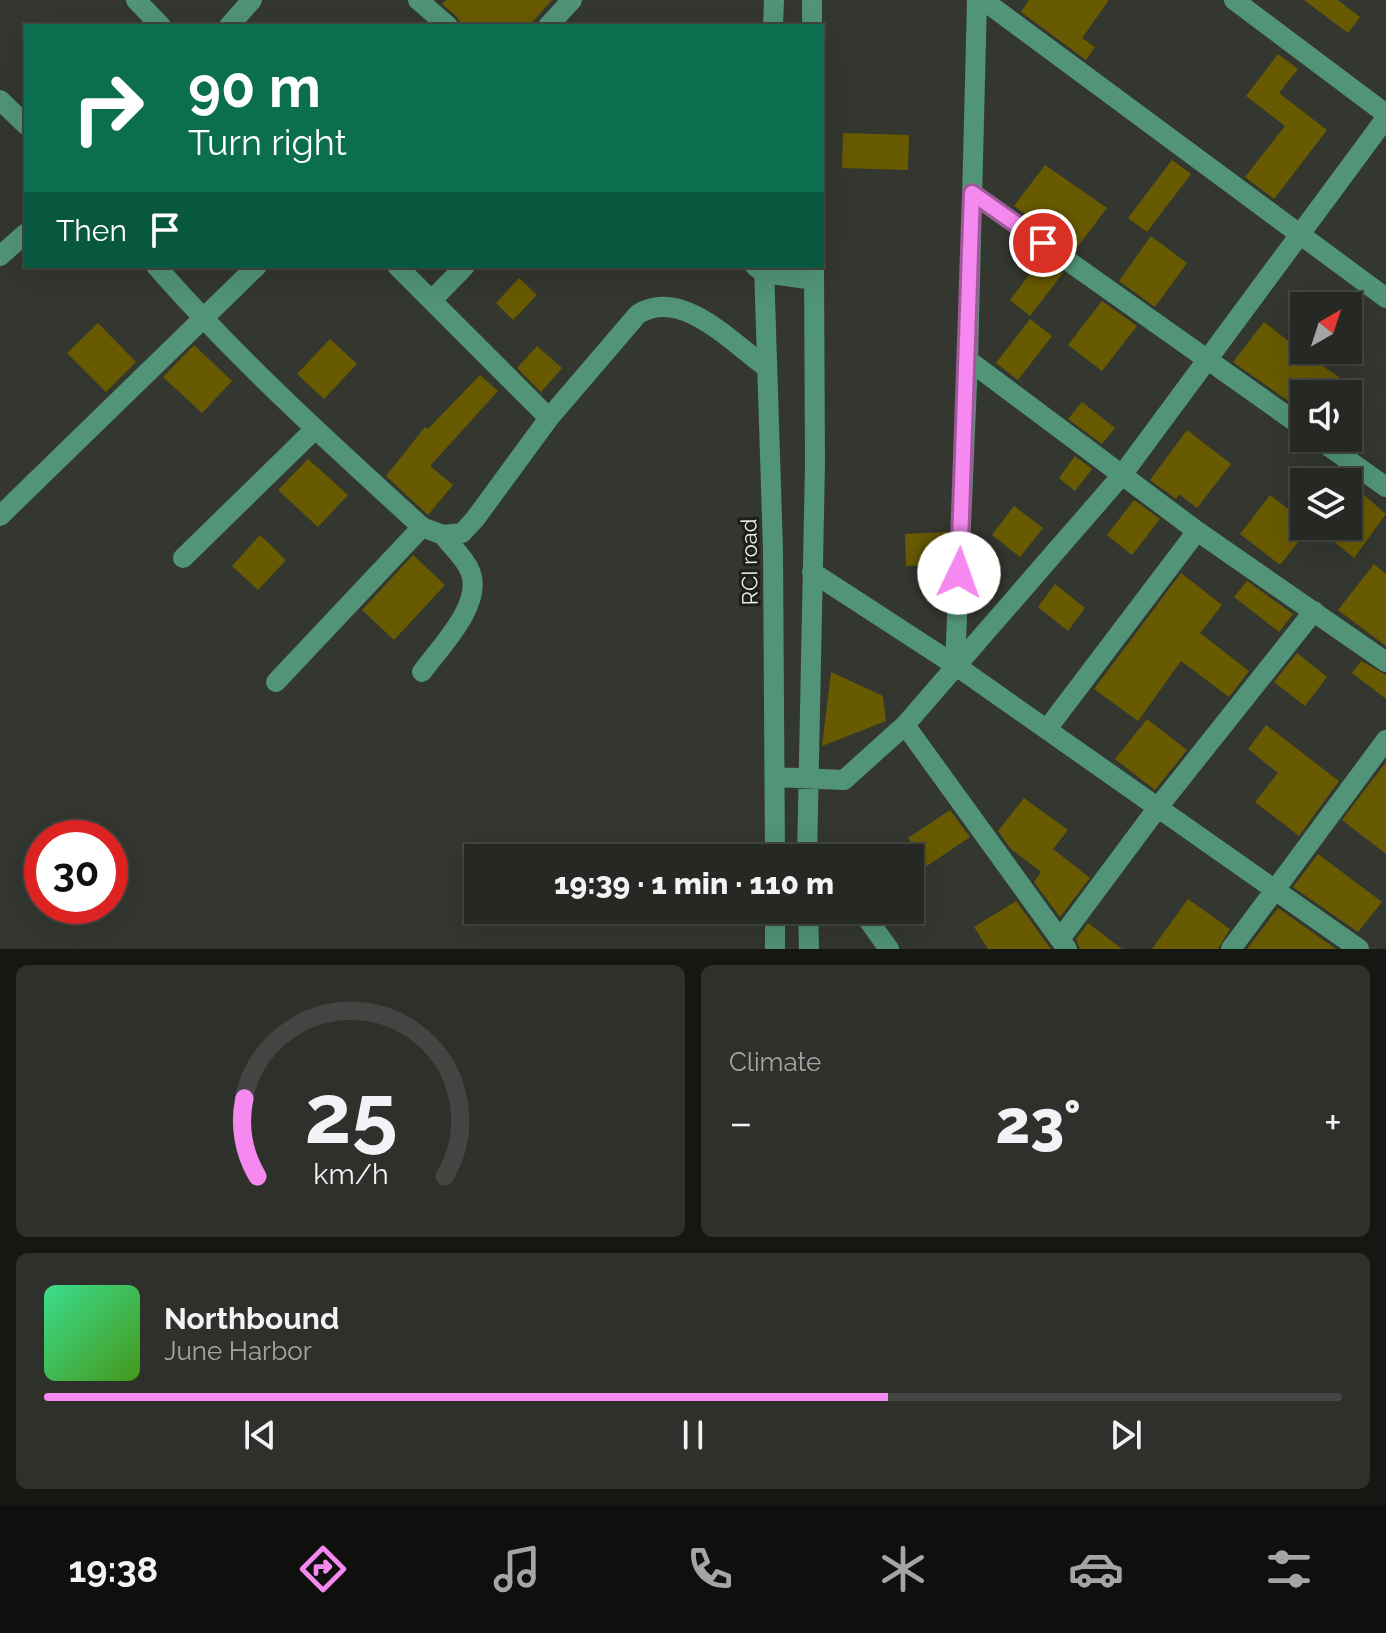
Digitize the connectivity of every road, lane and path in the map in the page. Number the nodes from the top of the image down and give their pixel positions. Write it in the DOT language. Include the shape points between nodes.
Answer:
graph roads {
  1 [pos="136,0"];
  2 [pos="252,0"];
  3 [pos="418,0"];
  4 [pos="572,0"];
  5 [pos="774,0"];
  6 [pos="812,0"];
  7 [pos="977,0"];
  8 [pos="983,0"];
  9 [pos="1234,0"];
  10 [pos="159,24"];
  11 [pos="231,24"];
  12 [pos="446,24"];
  13 [pos="550,24"];
  14 [pos="773,24"];
  15 [pos="812,24"];
  16 [pos="0,100"];
  17 [pos="1386,116"];
  18 [pos="24,123"];
  19 [pos="972,193"];
  20 [pos="24,235"];
  21 [pos="1300,235"];
  22 [pos="0,256"];
  23 [pos="158,268"];
  24 [pos="255,268"];
  25 [pos="399,268"];
  26 [pos="463,268"];
  27 [pos="761,268"];
  28 [pos="814,273"];
  29 [pos="1386,298"];
  30 [pos="432,300"];
  31 [pos="205,321"];
  32 [pos="968,360"];
  33 [pos="1210,361"];
  34 [pos="767,368"];
  35 [pos="549,418"];
  36 [pos="1290,418"];
  37 [pos="315,429"];
  38 [pos="1337,452"];
  39 [pos="1122,475"];
  40 [pos="1386,487"];
  41 [pos="0,516"];
  42 [pos="422,527"];
  43 [pos="1197,531"];
  44 [pos="443,535"];
  45 [pos="183,558"];
  46 [pos="812,572"];
  47 [pos="1314,611"];
  48 [pos="1386,662"];
  49 [pos="955,665"];
  50 [pos="422,672"];
  51 [pos="276,682"];
  52 [pos="905,725"];
  53 [pos="1047,729"];
  54 [pos="1386,740"];
  55 [pos="775,777"];
  56 [pos="807,779"];
  57 [pos="1159,806"];
  58 [pos="806,834"];
  59 [pos="775,844"];
  60 [pos="806,844"];
  61 [pos="813,844"];
  62 [pos="1274,891"];
  63 [pos="775,924"];
  64 [pos="808,924"];
  65 [pos="871,924"];
  66 [pos="1064,944"];
  67 [pos="775,949"];
  68 [pos="809,949"];
  69 [pos="889,949"];
  70 [pos="1231,949"];
  71 [pos="1359,949"];
  1 -- 10 [label="street"];
  2 -- 11 [label="street"];
  3 -- 12 [label="street"];
  4 -- 13 [label="street"];
  5 -- 14 [label="street"];
  6 -- 15 [label="street"];
  7 -- 19 [label="street"];
  8 -- 21 [label="street"];
  9 -- 17 [label="street"];
  16 -- 18 [label="street"];
  17 -- 21 [label="street"];
  19 -- 32 [label="street"];
  19 -- 33 [label="street"];
  20 -- 22 [label="street"];
  21 -- 29 [label="street"];
  21 -- 33 [label="street"];
  23 -- 31 [label="street"];
  24 -- 31 [label="street"];
  25 -- 30 [label="street"];
  26 -- 30 [label="street"];
  27 -- 28 [label="street"];
  27 -- 34 [label="street, RCI road"];
  28 -- 46 [label="street"];
  30 -- 35 [label="street"];
  31 -- 37 [label="street"];
  31 -- 41 [label="street"];
  32 -- 39 [label="street"];
  32 -- 49 [label="street"];
  33 -- 36 [label="street"];
  33 -- 39 [label="street"];
  34 -- 35 [label="street" via="686,310 652,305 638,314"];
  34 -- 55 [label="street, RCI road"];
  35 -- 44 [label="street" via="475,519 462,533"];
  37 -- 42 [label="street"];
  37 -- 45 [label="street"];
  38 -- 40 [label="street"];
  39 -- 43 [label="street"];
  39 -- 49 [label="street"];
  42 -- 44 [label="street"];
  42 -- 51 [label="street"];
  43 -- 47 [label="street"];
  43 -- 53 [label="street"];
  44 -- 50 [label="street" via="470,570 473,588 469,604"];
  46 -- 49 [label="street"];
  46 -- 56 [label="street"];
  47 -- 48 [label="street"];
  47 -- 57 [label="street"];
  49 -- 52 [label="street"];
  49 -- 53 [label="street"];
  52 -- 56 [label="street" via="844,780"];
  52 -- 66 [label="street"];
  53 -- 57 [label="street"];
  54 -- 62 [label="street"];
  55 -- 56 [label="street"];
  55 -- 59 [label="street, RCI road"];
  56 -- 58 [label="street"];
  57 -- 62 [label="street"];
  57 -- 66 [label="street"];
  58 -- 60 [label="street"];
  58 -- 61 [label="street"];
  62 -- 70 [label="street"];
  62 -- 71 [label="street"];
  63 -- 67 [label="street"];
  64 -- 68 [label="street"];
  65 -- 69 [label="street"];
}
